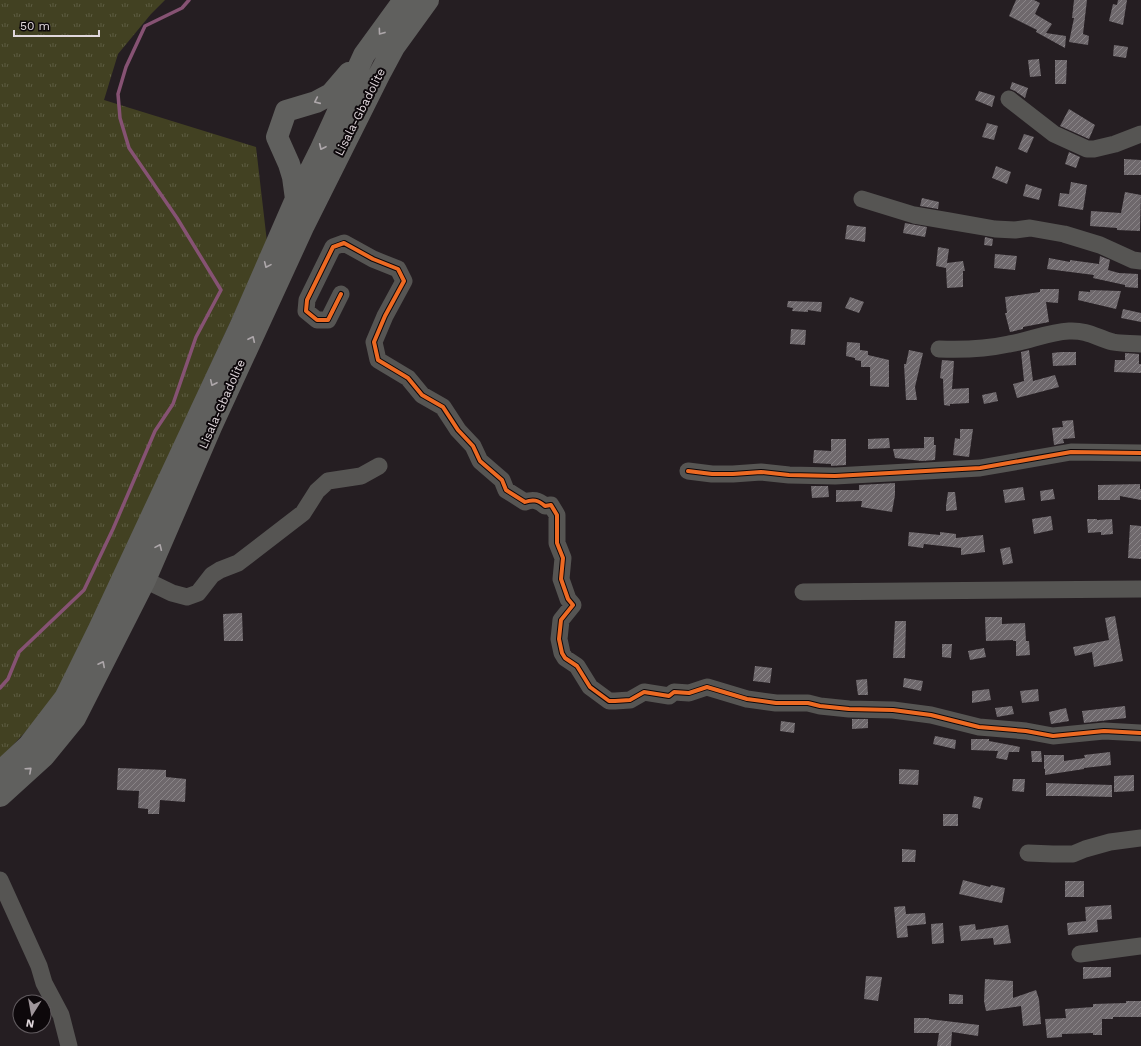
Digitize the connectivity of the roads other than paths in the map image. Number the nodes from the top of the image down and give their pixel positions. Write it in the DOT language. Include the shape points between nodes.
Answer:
graph roads {
  1 [pos="404,0"];
  2 [pos="428,0"];
  3 [pos="364,55"];
  4 [pos="1009,100"];
  5 [pos="1141,134"];
  6 [pos="296,199"];
  7 [pos="862,199"];
  8 [pos="1141,261"];
  9 [pos="341,294"];
  10 [pos="1141,344"];
  11 [pos="939,349"];
  12 [pos="1141,453"];
  13 [pos="379,466"];
  14 [pos="688,471"];
  15 [pos="145,580"];
  16 [pos="1141,589"];
  17 [pos="803,592"];
  18 [pos="1141,733"];
  19 [pos="0,772"];
  20 [pos="0,796"];
  21 [pos="1141,838"];
  22 [pos="1028,853"];
  23 [pos="0,880"];
  24 [pos="1141,946"];
  25 [pos="1080,954"];
  26 [pos="69,1046"];
  1 -- 3 [label="main road, Lisala-Gbadolite, one-way"];
  15 -- 2 [label="main road, Lisala-Gbadolite, one-way" via="214,420 306,219 378,75"];
  3 -- 6 [label="main road, Lisala-Gbadolite, one-way"];
  3 -- 6 [label="main road, one-way" via="331,94 316,102 286,111 277,137 292,177"];
  4 -- 5 [label="street" via="1054,134 1087,149 1115,144"];
  6 -- 19 [label="main road, Lisala-Gbadolite, one-way" via="241,325 65,698 29,745"];
  7 -- 8 [label="street" via="914,215 942,220 995,229 1030,228 1064,234"];
  9 -- 18 [label="street" via="328,320 317,320 306,311 308,300 333,247 344,243 398,269 404,281 374,342 378,360 408,378 422,395 443,407 458,430 473,446 480,461 502,480 506,490 525,502 539,500 545,506 551,505 557,515 557,543 563,558 561,579 568,599 573,605 561,620 562,653 577,666 590,687 609,701 630,700 644,692 669,696 674,692 689,693 706,687 748,699 776,703 893,710 931,715 979,727 1053,736 1104,731"];
  10 -- 11 [label="street" via="1114,342 1093,334 1068,331 1010,344 961,350"];
  12 -- 14 [label="street" via="1071,452 980,468 835,476 789,476 761,472 712,474"];
  13 -- 15 [label="street" via="361,476 328,481 317,491 303,513 238,563 212,576 198,593 187,597"];
  20 -- 15 [label="main road, Lisala-Gbadolite, one-way" via="44,756 75,718"];
  16 -- 17 [label="street"];
  21 -- 22 [label="street" via="1110,842 1072,854"];
  23 -- 26 [label="street" via="39,966 44,983 61,1015"];
  24 -- 25 [label="street"];
}
